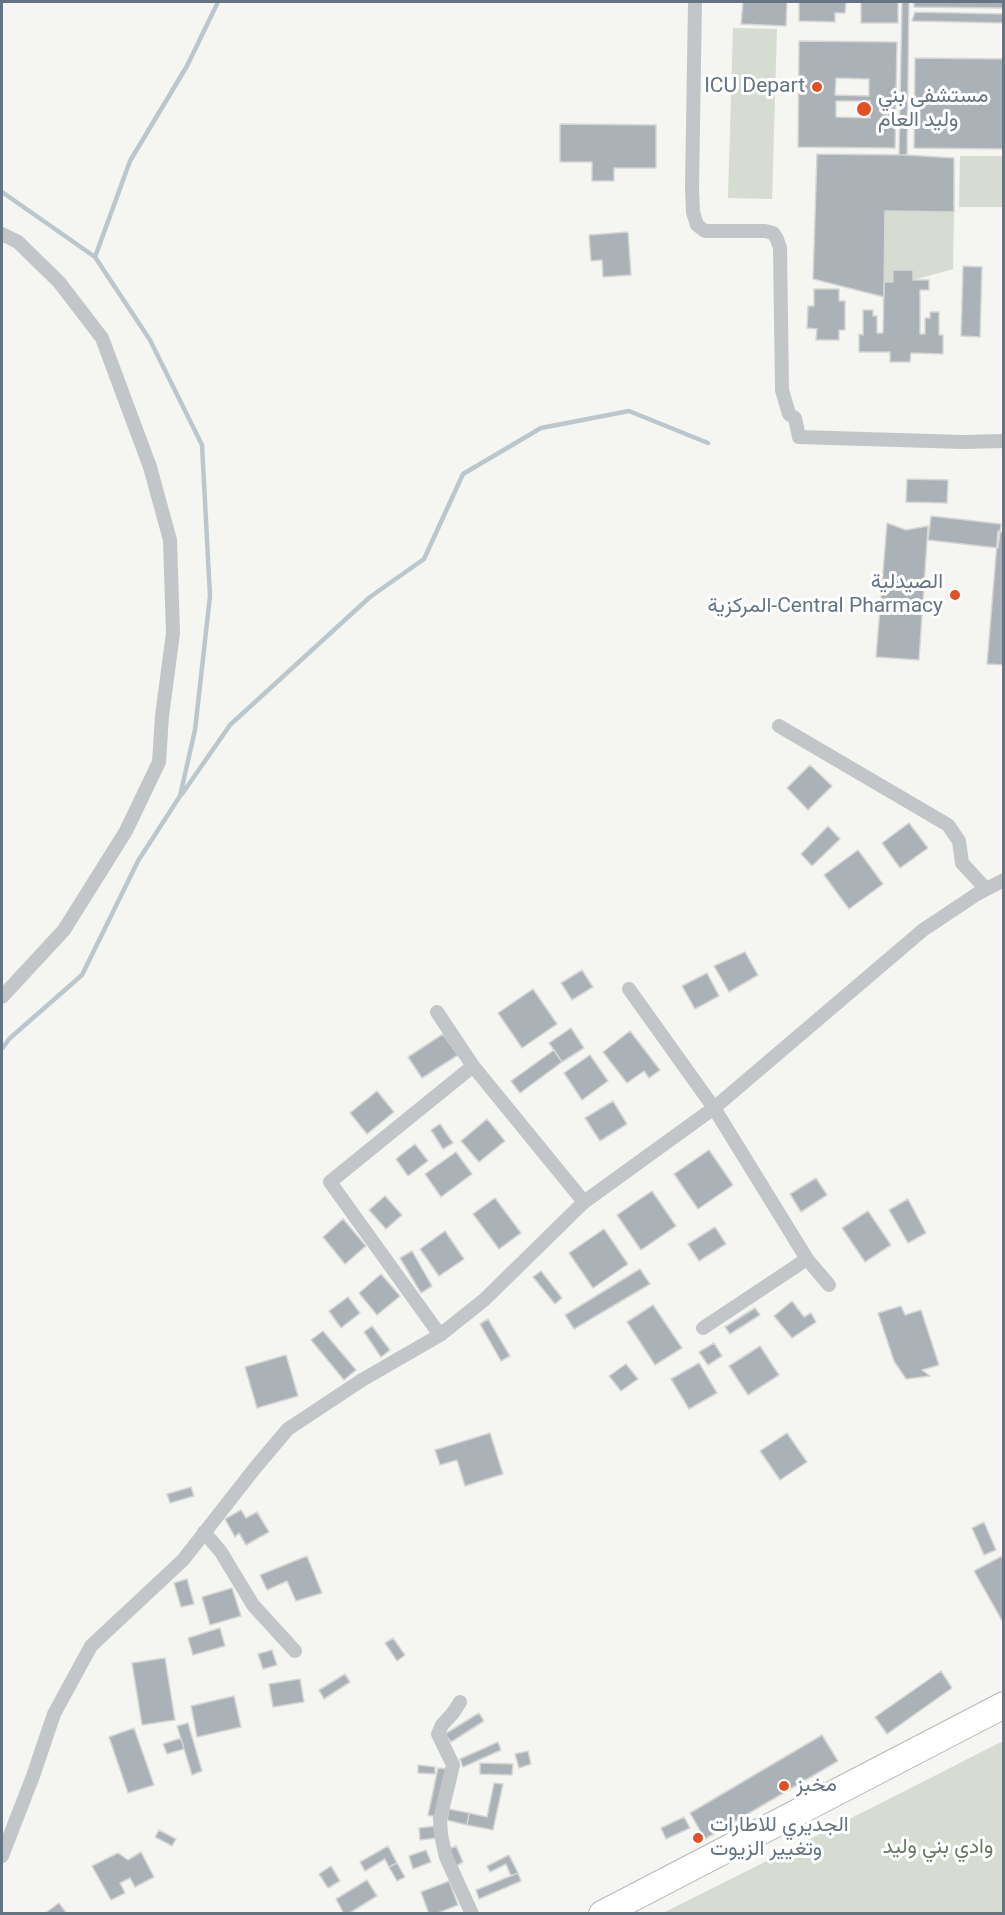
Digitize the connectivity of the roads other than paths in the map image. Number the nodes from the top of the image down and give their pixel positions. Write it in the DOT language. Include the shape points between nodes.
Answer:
graph roads {
  1 [pos="695,2"];
  2 [pos="2,234"];
  3 [pos="1004,441"];
  4 [pos="779,726"];
  5 [pos="1004,880"];
  6 [pos="986,889"];
  7 [pos="629,990"];
  8 [pos="2,997"];
  9 [pos="437,1012"];
  10 [pos="473,1066"];
  11 [pos="714,1108"];
  12 [pos="584,1202"];
  13 [pos="807,1259"];
  14 [pos="829,1285"];
  15 [pos="703,1328"];
  16 [pos="440,1335"];
  17 [pos="204,1532"];
  18 [pos="295,1651"];
  19 [pos="460,1702"];
  20 [pos="1004,1705"];
  21 [pos="2,1856"];
  22 [pos="472,1914"];
  23 [pos="602,1914"];
  1 -- 3 [label="street" via="693,212 697,225 705,231 765,231 777,239 782,390 799,437"];
  2 -- 8 [label="street" via="18,242 59,282 102,338 150,467 170,540 173,633 159,762 126,831 64,930"];
  4 -- 6 [label="street" via="948,825 959,842 962,863"];
  5 -- 6 [label="street"];
  6 -- 11 [label="street" via="923,930"];
  7 -- 11 [label="street"];
  9 -- 10 [label="street"];
  10 -- 12 [label="street"];
  10 -- 16 [label="street" via="330,1182"];
  11 -- 12 [label="street"];
  11 -- 13 [label="street"];
  12 -- 16 [label="street" via="484,1300"];
  13 -- 14 [label="street"];
  13 -- 15 [label="street"];
  16 -- 17 [label="street" via="288,1429"];
  17 -- 18 [label="street" via="253,1605"];
  17 -- 21 [label="street" via="183,1560 91,1646 54,1714"];
  19 -- 22 [label="street" via="438,1734 453,1765 440,1827 446,1857"];
  20 -- 23 [label="highway"];
}
